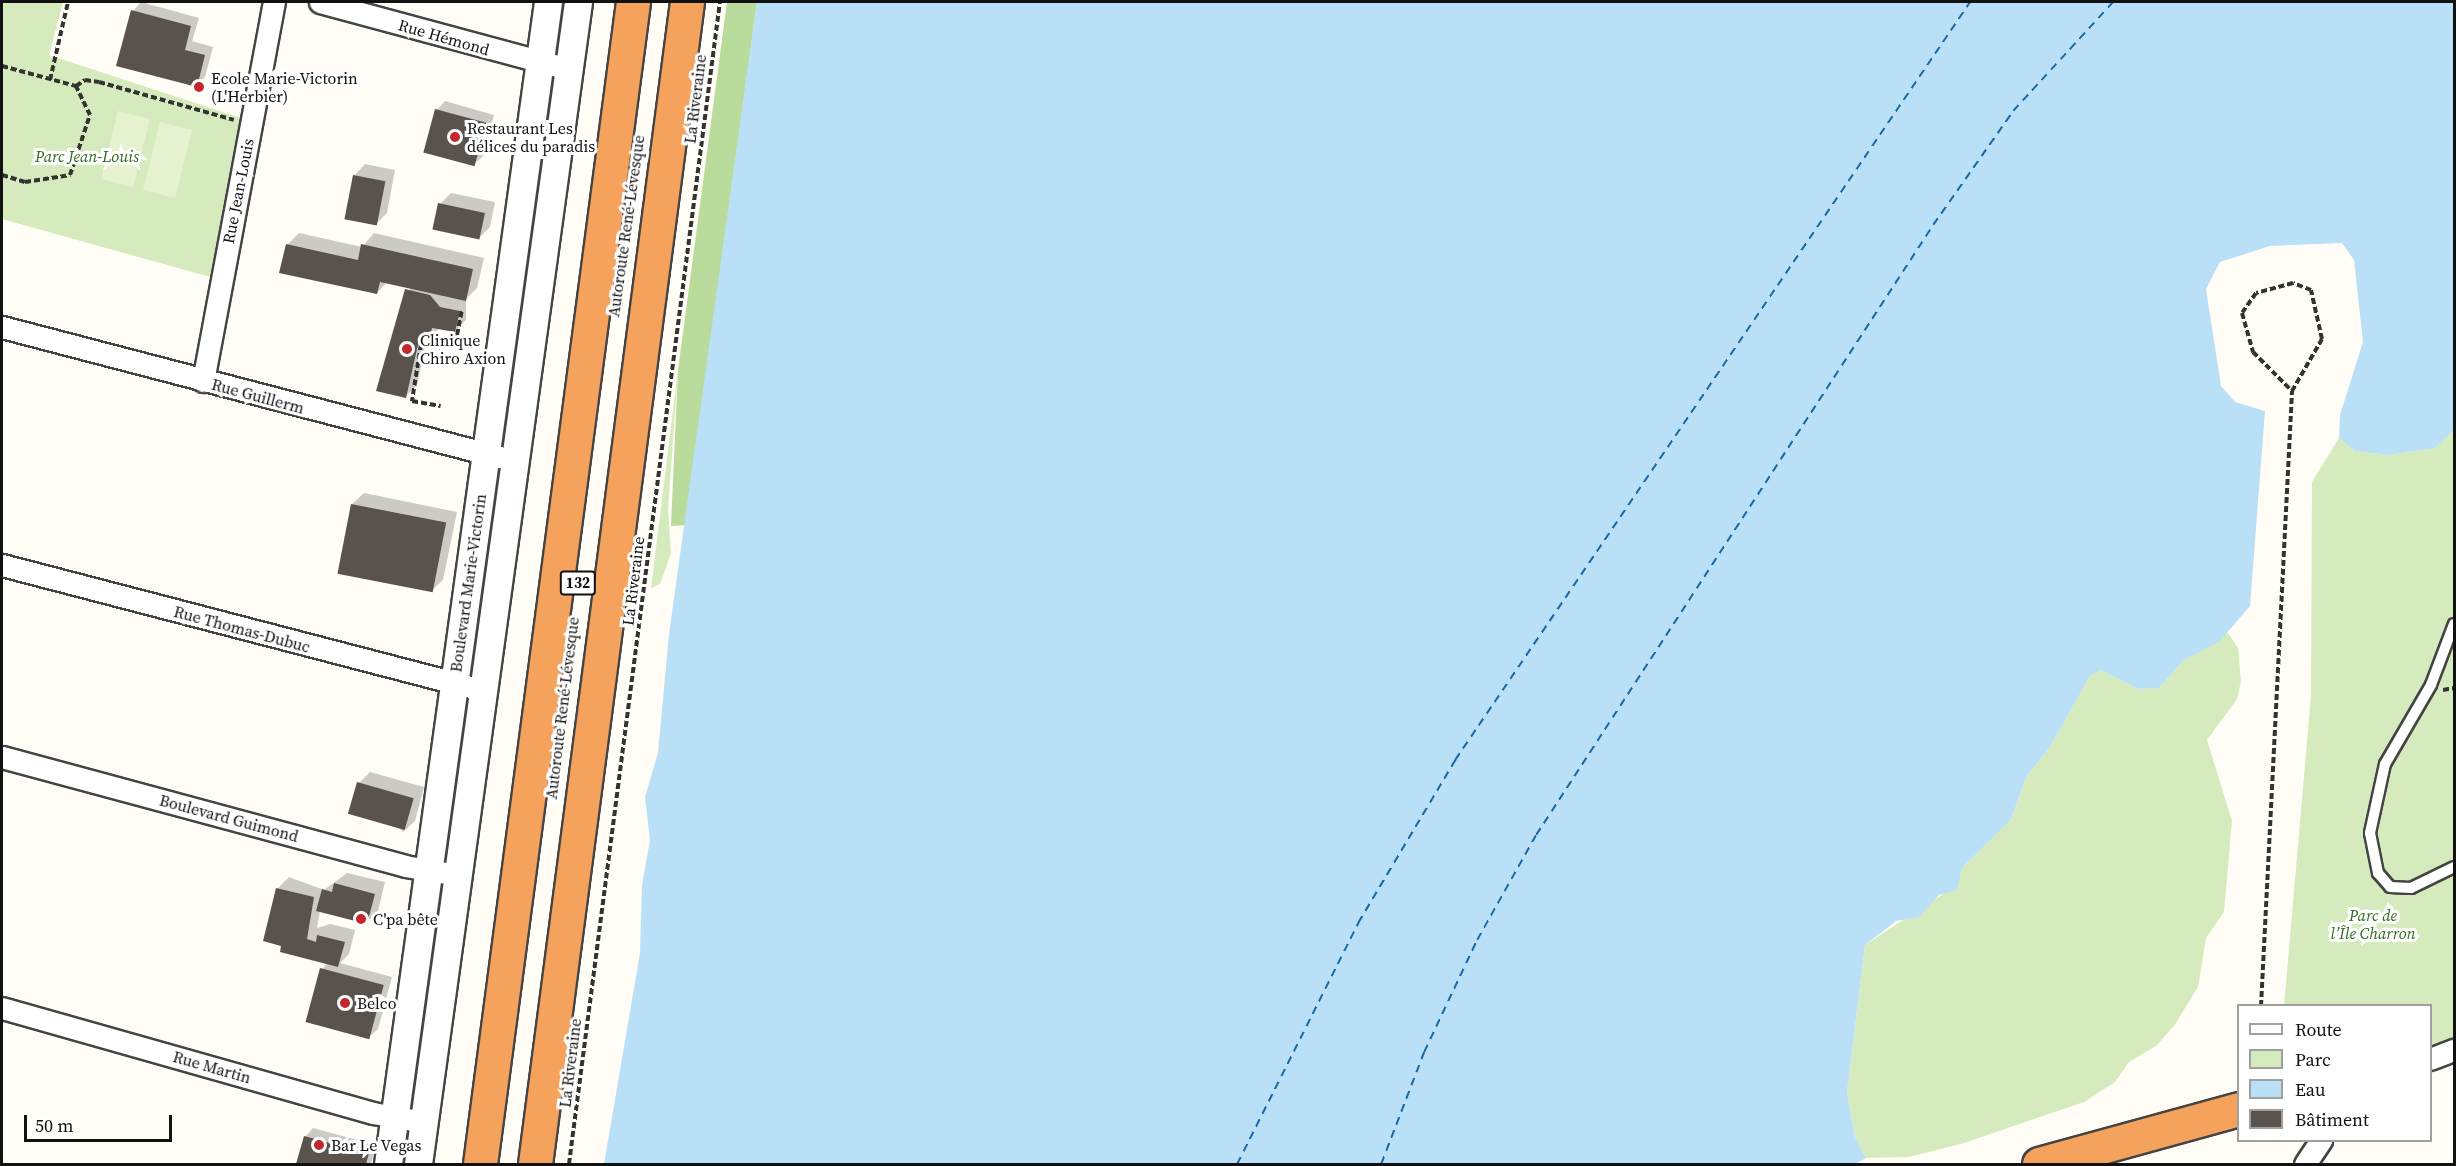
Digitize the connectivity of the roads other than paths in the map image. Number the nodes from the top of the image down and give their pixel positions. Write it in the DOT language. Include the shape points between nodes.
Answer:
graph roads {
  1 [pos="274,2"];
  2 [pos="320,2"];
  3 [pos="548,2"];
  4 [pos="578,2"];
  5 [pos="613,2"];
  6 [pos="633,2"];
  7 [pos="654,2"];
  8 [pos="687,2"];
  9 [pos="539,63"];
  10 [pos="568,69"];
  11 [pos="2,327"];
  12 [pos="203,381"];
  13 [pos="486,456"];
  14 [pos="515,461"];
  15 [pos="2,565"];
  16 [pos="2454,624"];
  17 [pos="454,685"];
  18 [pos="483,690"];
  19 [pos="2,757"];
  20 [pos="2454,867"];
  21 [pos="429,871"];
  22 [pos="457,875"];
  23 [pos="2,1008"];
  24 [pos="2454,1050"];
  25 [pos="2432,1058"];
  26 [pos="2237,1109"];
  27 [pos="394,1117"];
  28 [pos="424,1122"];
  29 [pos="2320,1142"];
  30 [pos="388,1164"];
  31 [pos="418,1164"];
  32 [pos="461,1164"];
  33 [pos="480,1164"];
  34 [pos="502,1164"];
  35 [pos="535,1164"];
  36 [pos="2046,1164"];
  37 [pos="2305,1164"];
  1 -- 12 [label="street, Rue Jean-Louis"];
  2 -- 9 [label="street, Rue Hémond"];
  3 -- 9 [label="street, Boulevard Marie-Victorin"];
  4 -- 10 [label="street, Boulevard Marie-Victorin"];
  5 -- 32 [label="highway"];
  6 -- 33 [label="highway"];
  7 -- 34 [label="highway, Autoroute René-Lévesque / 132"];
  8 -- 35 [label="highway, Autoroute René-Lévesque"];
  9 -- 10 [label="street, Rue Hémond"];
  9 -- 13 [label="street, Boulevard Marie-Victorin"];
  10 -- 14 [label="street, Boulevard Marie-Victorin"];
  11 -- 12 [label="street, Rue Guillerm"];
  12 -- 13 [label="street, Rue Guillerm"];
  13 -- 14 [label="street, Rue Guillerm"];
  13 -- 17 [label="street, Boulevard Marie-Victorin"];
  14 -- 18 [label="street, Boulevard Marie-Victorin"];
  15 -- 17 [label="street, Rue Thomas-Dubuc"];
  16 -- 20 [label="lane" via="2431,685 2385,764 2370,833 2378,873 2390,887 2411,888"];
  17 -- 18 [label="street, Rue Thomas-Dubuc"];
  17 -- 21 [label="street, Boulevard Marie-Victorin"];
  18 -- 22 [label="street, Boulevard Marie-Victorin"];
  19 -- 21 [label="street, Boulevard Guimond"];
  21 -- 22 [label="street, Boulevard Guimond"];
  21 -- 27 [label="street, Boulevard Marie-Victorin"];
  22 -- 28 [label="street, Boulevard Marie-Victorin"];
  23 -- 27 [label="street, Rue Martin"];
  24 -- 25 [label="street"];
  26 -- 36 [label="highway"];
  27 -- 28 [label="street, Rue Martin"];
  27 -- 30 [label="street, Boulevard Marie-Victorin"];
  28 -- 31 [label="street, Boulevard Marie-Victorin"];
  29 -- 37 [label="street"];
}
